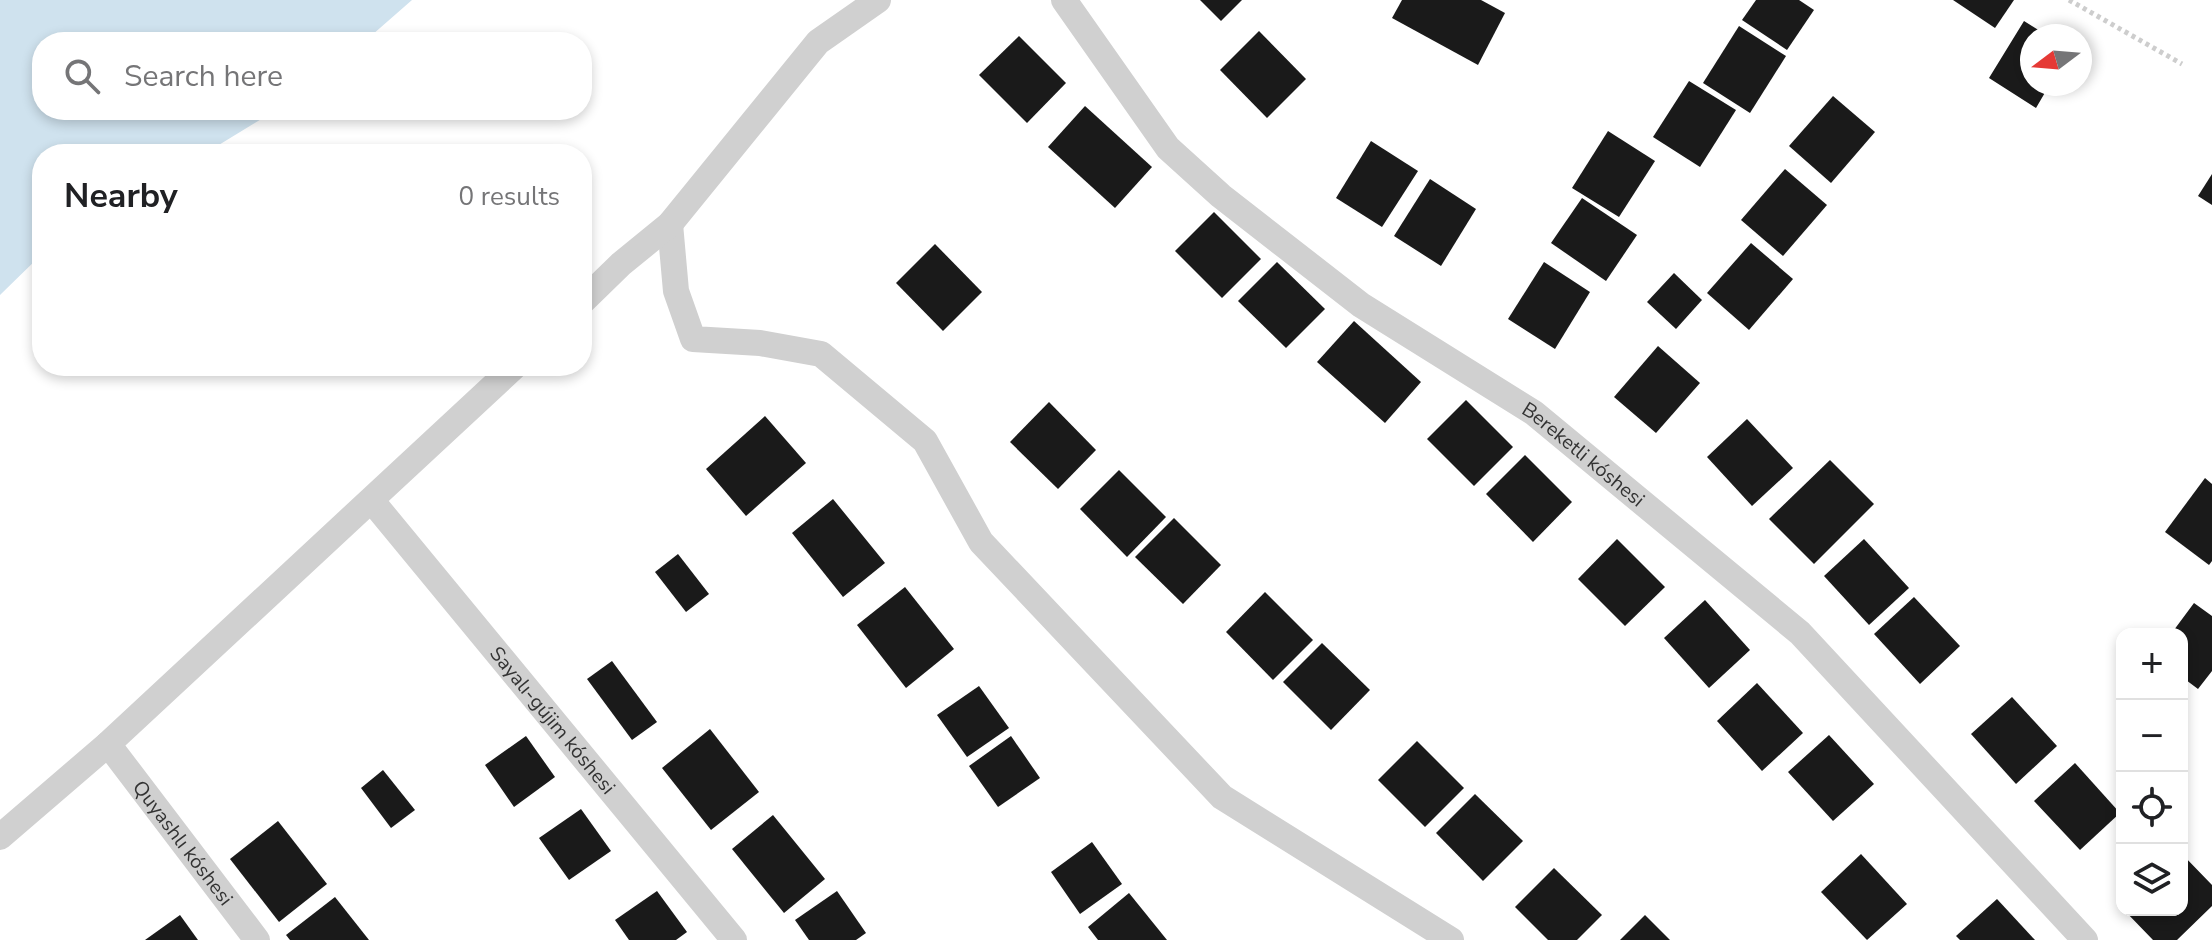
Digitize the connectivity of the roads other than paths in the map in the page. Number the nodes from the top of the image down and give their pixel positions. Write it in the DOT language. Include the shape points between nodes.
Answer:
graph roads {
  1 [pos="878,0"];
  2 [pos="1064,0"];
  3 [pos="670,224"];
  4 [pos="592,292"];
  5 [pos="504,376"];
  6 [pos="372,501"];
  7 [pos="108,744"];
  8 [pos="0,837"];
  9 [pos="257,940"];
  10 [pos="734,940"];
  11 [pos="1451,940"];
  12 [pos="2085,940"];
  1 -- 3 [label="street" via="818,42"];
  2 -- 12 [label="street, Bereketli kóshesi" via="1168,148 1361,305 1534,413 1800,633"];
  3 -- 4 [label="street"];
  3 -- 11 [label="street" via="676,291 693,339 821,354 925,441 981,542 1222,797"];
  5 -- 6 [label="street"];
  6 -- 7 [label="street"];
  6 -- 10 [label="street, Sayalı-gújim kóshesi"];
  7 -- 8 [label="street"];
  7 -- 9 [label="street, Quyashlı kóshesi"];
}
